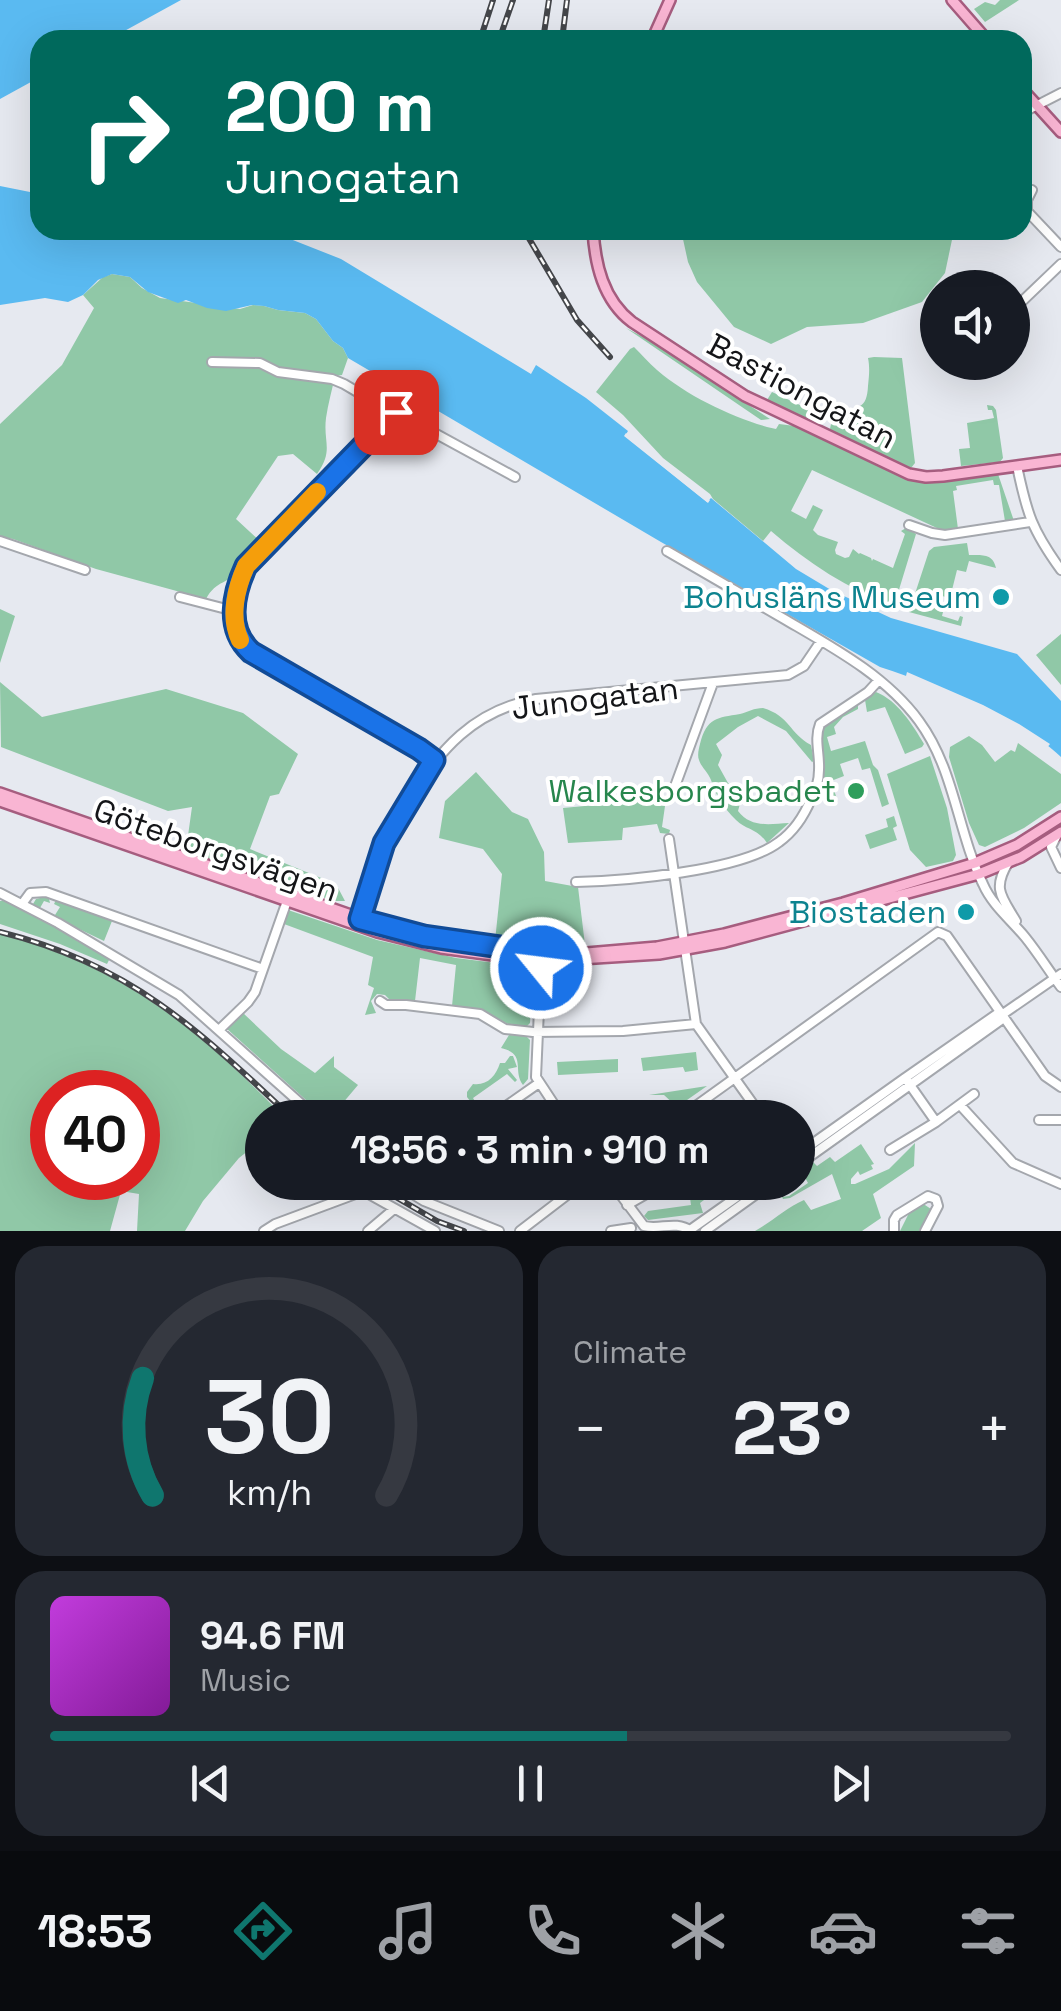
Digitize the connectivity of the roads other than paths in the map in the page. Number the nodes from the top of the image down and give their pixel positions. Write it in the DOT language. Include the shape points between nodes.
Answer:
graph roads {
  1 [pos="670,0"];
  2 [pos="949,0"];
  3 [pos="656,30"];
  4 [pos="974,30"];
  5 [pos="1061,93"];
  6 [pos="1032,95"];
  7 [pos="1032,98"];
  8 [pos="1040,105"];
  9 [pos="1032,109"];
  10 [pos="1061,124"];
  11 [pos="1061,132"];
  12 [pos="1032,216"];
  13 [pos="595,240"];
  14 [pos="1061,247"];
  15 [pos="1061,264"];
  16 [pos="1030,294"];
  17 [pos="212,362"];
  18 [pos="393,414"];
  19 [pos="1061,460"];
  20 [pos="1017,466"];
  21 [pos="515,477"];
  22 [pos="1030,522"];
  23 [pos="909,524"];
  24 [pos="0,541"];
  25 [pos="667,551"];
  26 [pos="85,570"];
  27 [pos="1061,570"];
  28 [pos="180,597"];
  29 [pos="234,611"];
  30 [pos="821,640"];
  31 [pos="880,680"];
  32 [pos="713,683"];
  33 [pos="434,760"];
  34 [pos="674,790"];
  35 [pos="0,793"];
  36 [pos="0,801"];
  37 [pos="1061,817"];
  38 [pos="1060,833"];
  39 [pos="669,839"];
  40 [pos="1033,850"];
  41 [pos="974,862"];
  42 [pos="1008,863"];
  43 [pos="1060,866"];
  44 [pos="672,873"];
  45 [pos="979,874"];
  46 [pos="576,882"];
  47 [pos="0,893"];
  48 [pos="287,902"];
  49 [pos="22,904"];
  50 [pos="359,922"];
  51 [pos="1029,942"];
  52 [pos="684,946"];
  53 [pos="542,958"];
  54 [pos="263,969"];
  55 [pos="1058,976"];
  56 [pos="1061,987"];
  57 [pos="380,1001"];
  58 [pos="1003,1014"];
  59 [pos="696,1024"];
  60 [pos="220,1029"];
  61 [pos="537,1032"];
  62 [pos="735,1077"];
  63 [pos="908,1082"];
  64 [pos="538,1083"];
  65 [pos="1061,1087"];
  66 [pos="974,1094"];
  67 [pos="297,1100"];
  68 [pos="514,1100"];
  69 [pos="551,1100"];
  70 [pos="704,1100"];
  71 [pos="750,1100"];
  72 [pos="960,1105"];
  73 [pos="1040,1120"];
  74 [pos="1061,1120"];
  75 [pos="936,1122"];
  76 [pos="815,1143"];
  77 [pos="890,1150"];
  78 [pos="815,1152"];
  79 [pos="1061,1184"];
  80 [pos="422,1200"];
  81 [pos="560,1200"];
  82 [pos="624,1200"];
  83 [pos="634,1200"];
  84 [pos="732,1200"];
  85 [pos="749,1200"];
  86 [pos="627,1204"];
  87 [pos="394,1208"];
  88 [pos="632,1228"];
  89 [pos="690,1230"];
  90 [pos="264,1231"];
  91 [pos="368,1231"];
  92 [pos="435,1231"];
  93 [pos="499,1231"];
  94 [pos="520,1231"];
  95 [pos="611,1231"];
  96 [pos="705,1231"];
  97 [pos="894,1231"];
  98 [pos="926,1231"];
  1 -- 3 [label="main road"];
  2 -- 4 [label="main road"];
  5 -- 8 [label="street"];
  6 -- 8 [label="main road"];
  7 -- 8 [label="main road"];
  8 -- 9 [label="street"];
  8 -- 10 [label="main road"];
  8 -- 11 [label="main road"];
  12 -- 14 [label="street"];
  13 -- 20 [label="main road, Bastiongatan" via="616,308 744,396 917,476"];
  15 -- 16 [label="street"];
  17 -- 18 [label="street" via="332,379"];
  18 -- 21 [label="street"];
  18 -- 29 [label="street" via="250,561"];
  19 -- 20 [label="main road, Bastiongatan"];
  20 -- 22 [label="street"];
  22 -- 23 [label="street" via="946,536"];
  22 -- 27 [label="street"];
  24 -- 26 [label="street"];
  25 -- 30 [label="street"];
  28 -- 29 [label="street"];
  29 -- 33 [label="street" via="236,634 251,652"];
  30 -- 31 [label="street"];
  30 -- 32 [label="street, Junogatan" via="804,666 788,675"];
  31 -- 41 [label="street" via="937,750"];
  31 -- 44 [label="street" via="823,721 814,793 785,838 736,861"];
  32 -- 33 [label="street, Junogatan" via="512,704 481,719"];
  32 -- 34 [label="street"];
  33 -- 50 [label="street, Junogatan" via="384,843"];
  35 -- 50 [label="main road, Göteborgsvägen"];
  36 -- 48 [label="main road, Göteborgsvägen"];
  37 -- 41 [label="main road, Göteborgsvägen" via="1017,846"];
  38 -- 40 [label="main road, Göteborgsvägen"];
  38 -- 43 [label="street" via="1051,847"];
  39 -- 44 [label="street"];
  40 -- 42 [label="main road, Göteborgsvägen"];
  40 -- 43 [label="street"];
  41 -- 45 [label="street"];
  41 -- 52 [label="main road, Göteborgsvägen"];
  42 -- 45 [label="main road, Göteborgsvägen"];
  42 -- 51 [label="street" via="998,889"];
  44 -- 46 [label="street"];
  44 -- 52 [label="street"];
  45 -- 51 [label="street"];
  45 -- 52 [label="main road, Göteborgsvägen" via="725,942"];
  47 -- 49 [label="street"];
  48 -- 50 [label="main road, Göteborgsvägen"];
  48 -- 54 [label="street"];
  49 -- 54 [label="street" via="34,892 46,892"];
  49 -- 60 [label="street" via="179,994"];
  50 -- 53 [label="main road, Göteborgsvägen" via="441,948"];
  51 -- 55 [label="street"];
  52 -- 53 [label="main road, Göteborgsvägen" via="611,958"];
  52 -- 59 [label="street"];
  53 -- 61 [label="street"];
  54 -- 60 [label="street" via="248,1002"];
  55 -- 56 [label="street"];
  55 -- 58 [label="street"];
  57 -- 61 [label="street" via="477,1014 505,1028"];
  58 -- 62 [label="street" via="938,932"];
  58 -- 63 [label="street"];
  58 -- 65 [label="street"];
  59 -- 61 [label="street"];
  59 -- 62 [label="street"];
  60 -- 67 [label="street"];
  61 -- 64 [label="street"];
  62 -- 70 [label="street"];
  62 -- 71 [label="street"];
  63 -- 75 [label="street"];
  63 -- 76 [label="street"];
  63 -- 78 [label="street"];
  64 -- 68 [label="street"];
  64 -- 69 [label="street"];
  66 -- 72 [label="street"];
  72 -- 75 [label="street"];
  72 -- 79 [label="street" via="1013,1163"];
  73 -- 74 [label="street"];
  75 -- 77 [label="street"];
  80 -- 93 [label="street"];
  81 -- 94 [label="street"];
  82 -- 86 [label="street"];
  83 -- 86 [label="street"];
  84 -- 89 [label="street"];
  85 -- 96 [label="street"];
  86 -- 89 [label="street" via="644,1226"];
  87 -- 90 [label="street" via="361,1192"];
  87 -- 91 [label="street"];
  87 -- 92 [label="street"];
  88 -- 95 [label="street"];
  97 -- 98 [label="street" via="898,1215 932,1196 938,1206"];
}
